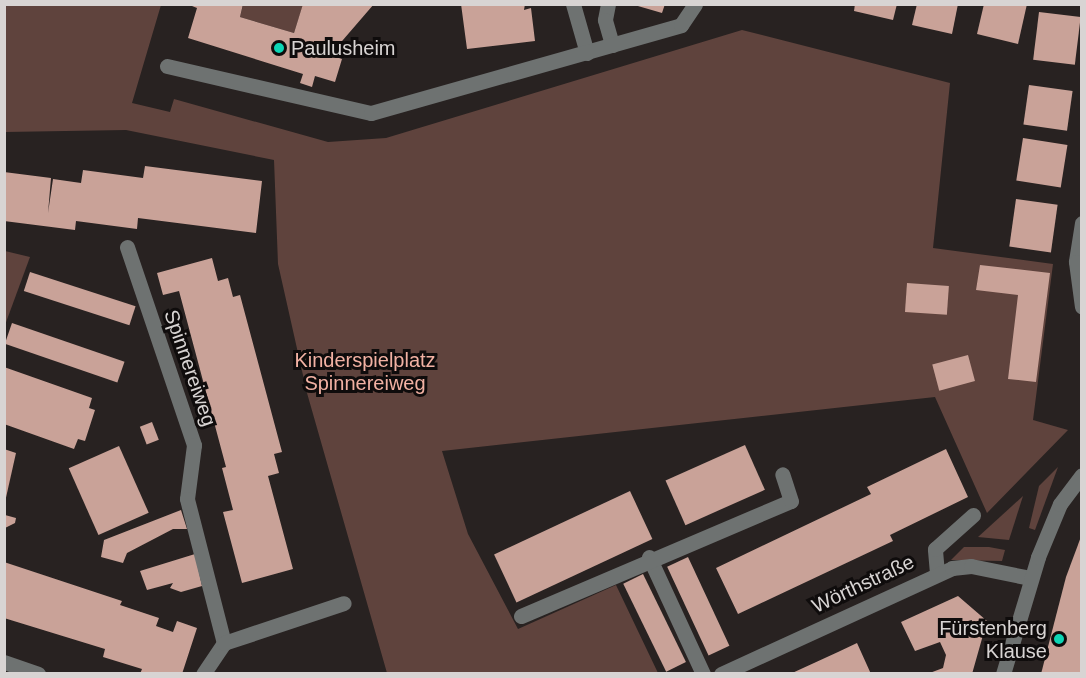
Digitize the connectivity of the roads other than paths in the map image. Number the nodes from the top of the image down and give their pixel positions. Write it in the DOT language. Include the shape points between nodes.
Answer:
graph roads {
  1 [pos="573,4"];
  2 [pos="608,4"];
  3 [pos="695,4"];
  4 [pos="612,45"];
  5 [pos="587,53"];
  6 [pos="167,66"];
  7 [pos="1082,223"];
  8 [pos="127,247"];
  9 [pos="1082,307"];
  10 [pos="782,474"];
  11 [pos="1082,475"];
  12 [pos="973,515"];
  13 [pos="650,557"];
  14 [pos="938,573"];
  15 [pos="1030,578"];
  16 [pos="344,603"];
  17 [pos="521,615"];
  18 [pos="224,643"];
  19 [pos="4,662"];
  20 [pos="38,674"];
  21 [pos="203,674"];
  22 [pos="703,674"];
  23 [pos="721,674"];
  24 [pos="1003,674"];
  1 -- 5 [label="street"];
  2 -- 4 [label="street" via="605,20"];
  3 -- 4 [label="street" via="681,25"];
  4 -- 5 [label="street"];
  5 -- 6 [label="street" via="371,113"];
  7 -- 9 [label="street" via="1076,262"];
  8 -- 18 [label="street, Spinnereiweg" via="194,445 187,499"];
  10 -- 13 [label="street" via="791,501"];
  11 -- 15 [label="street" via="1060,504"];
  12 -- 14 [label="street" via="935,549"];
  13 -- 17 [label="street"];
  13 -- 22 [label="street"];
  14 -- 15 [label="street, Wörthstraße" via="970,566"];
  14 -- 23 [label="street, Wörthstraße"];
  15 -- 24 [label="street"];
  16 -- 18 [label="street"];
  18 -- 21 [label="street"];
  19 -- 20 [label="street"];
}
